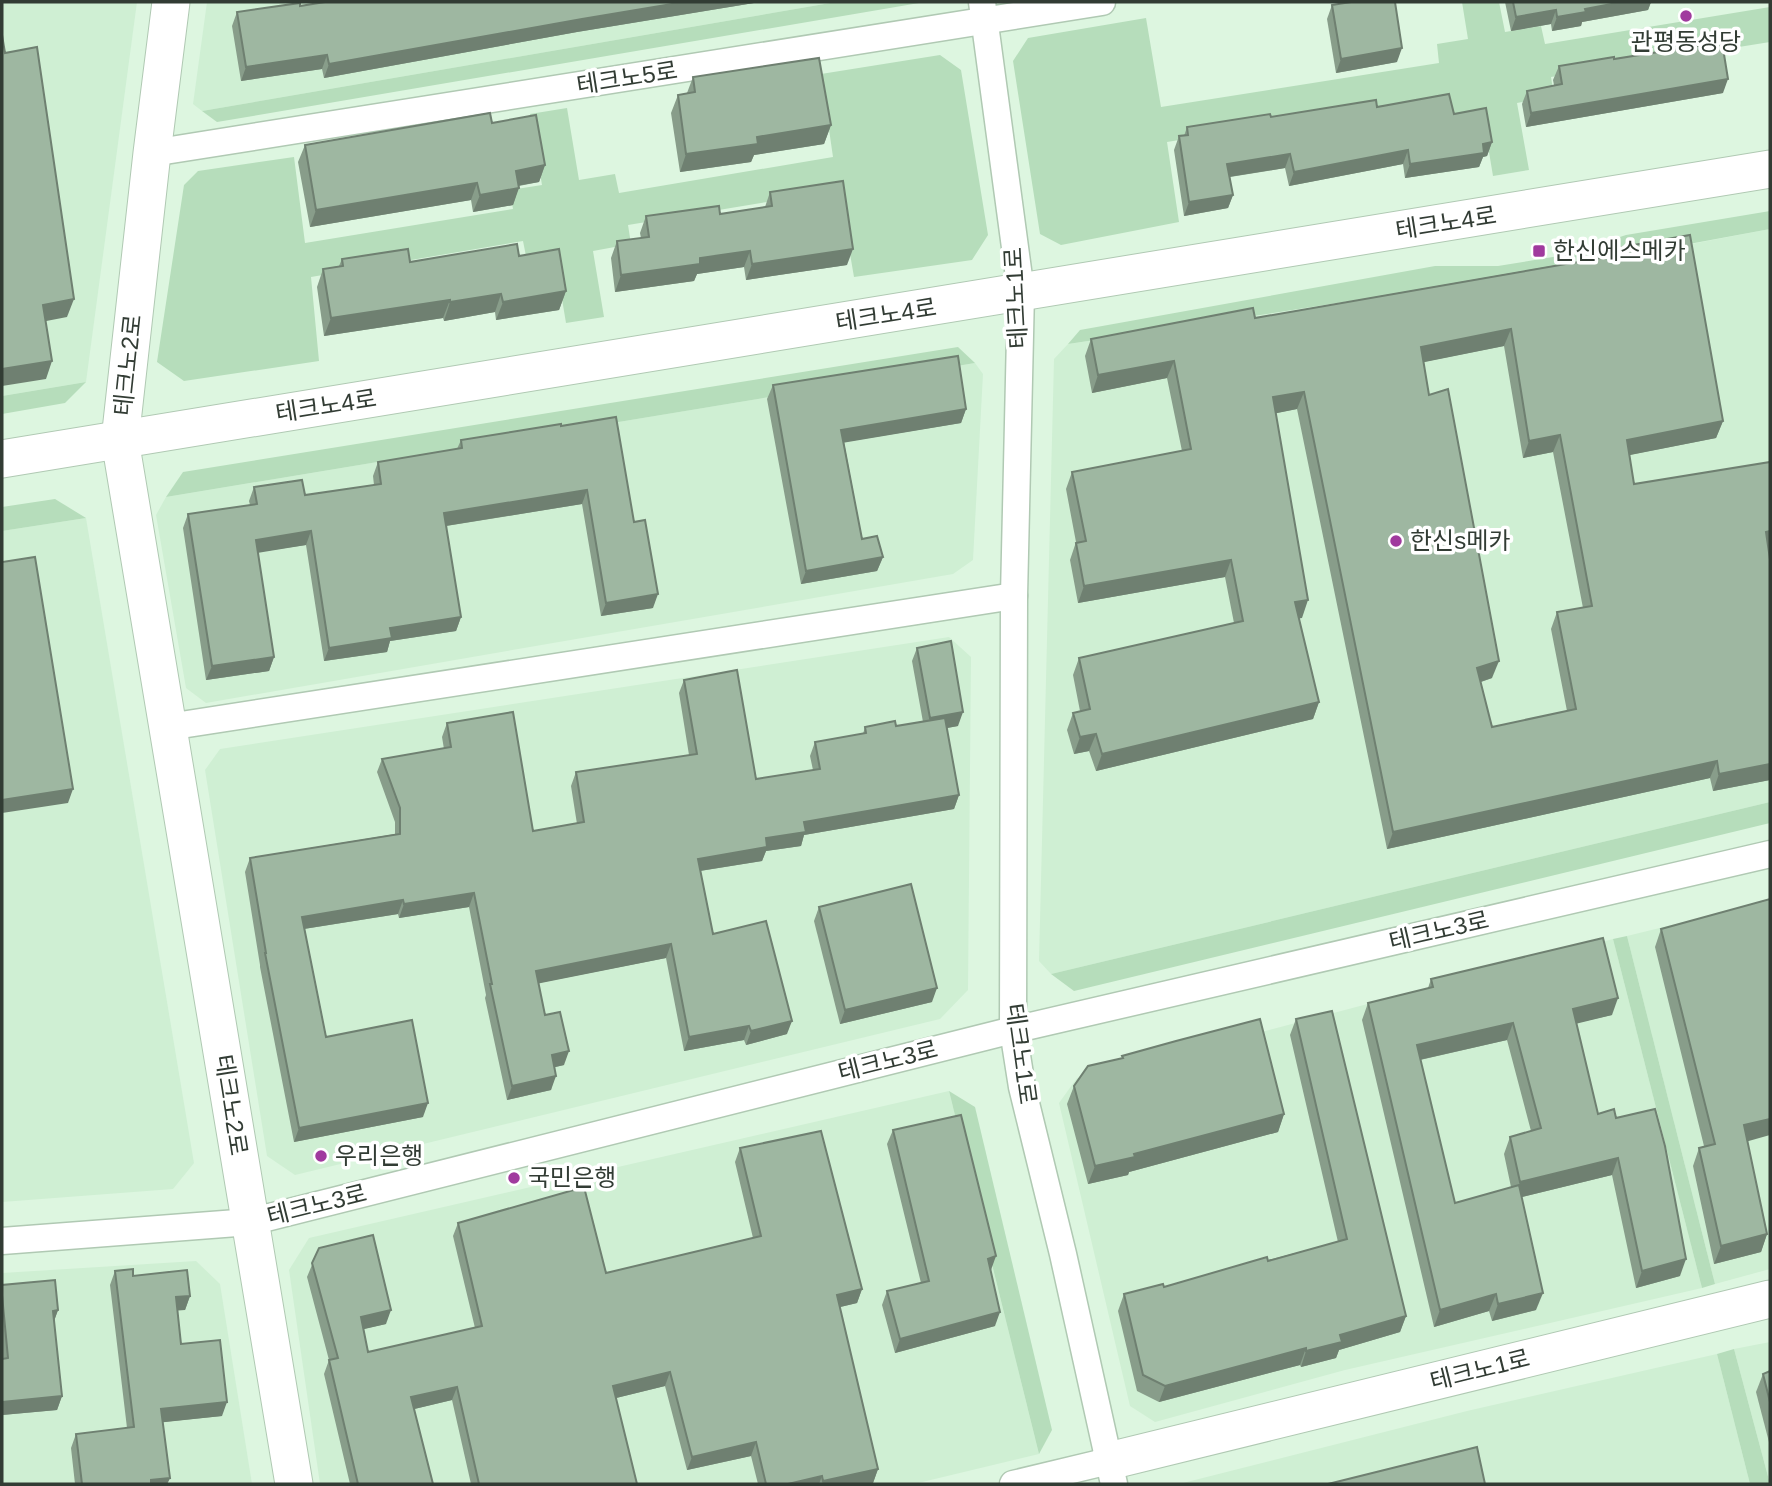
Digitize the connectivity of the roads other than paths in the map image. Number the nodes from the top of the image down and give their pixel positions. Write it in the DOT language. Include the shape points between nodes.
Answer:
graph roads {
  1 [pos="171,2"];
  2 [pos="1102,2"];
  3 [pos="984,11"];
  4 [pos="152,153"];
  5 [pos="1770,169"];
  6 [pos="1021,292"];
  7 [pos="120,440"];
  8 [pos="2,459"];
  9 [pos="1014,596"];
  10 [pos="168,727"];
  11 [pos="1770,854"];
  12 [pos="1013,1030"];
  13 [pos="250,1222"];
  14 [pos="2,1241"];
  15 [pos="1770,1299"];
  16 [pos="1111,1472"];
  17 [pos="294,1484"];
  18 [pos="1013,1484"];
  1 -- 4 [label="main road, 테크노2로"];
  2 -- 3 [label="street, 테크노5로"];
  3 -- 4 [label="street, 테크노5로"];
  3 -- 6 [label="street, 테크노1로"];
  4 -- 7 [label="main road, 테크노2로"];
  5 -- 6 [label="main road, 테크노4로"];
  6 -- 7 [label="main road, 테크노4로"];
  6 -- 9 [label="street, 테크노1로"];
  7 -- 8 [label="main road, 테크노4로"];
  7 -- 10 [label="main road, 테크노2로"];
  9 -- 10 [label="street"];
  9 -- 12 [label="street, 테크노1로"];
  10 -- 13 [label="main road, 테크노2로"];
  11 -- 12 [label="street, 테크노3로"];
  12 -- 13 [label="street, 테크노3로"];
  12 -- 16 [label="street, 테크노1로" via="1022,1087"];
  13 -- 14 [label="street, 테크노3로"];
  13 -- 17 [label="main road, 테크노2로"];
  15 -- 16 [label="main road, 테크노1로"];
  16 -- 18 [label="street, 테크노1로"];
}
